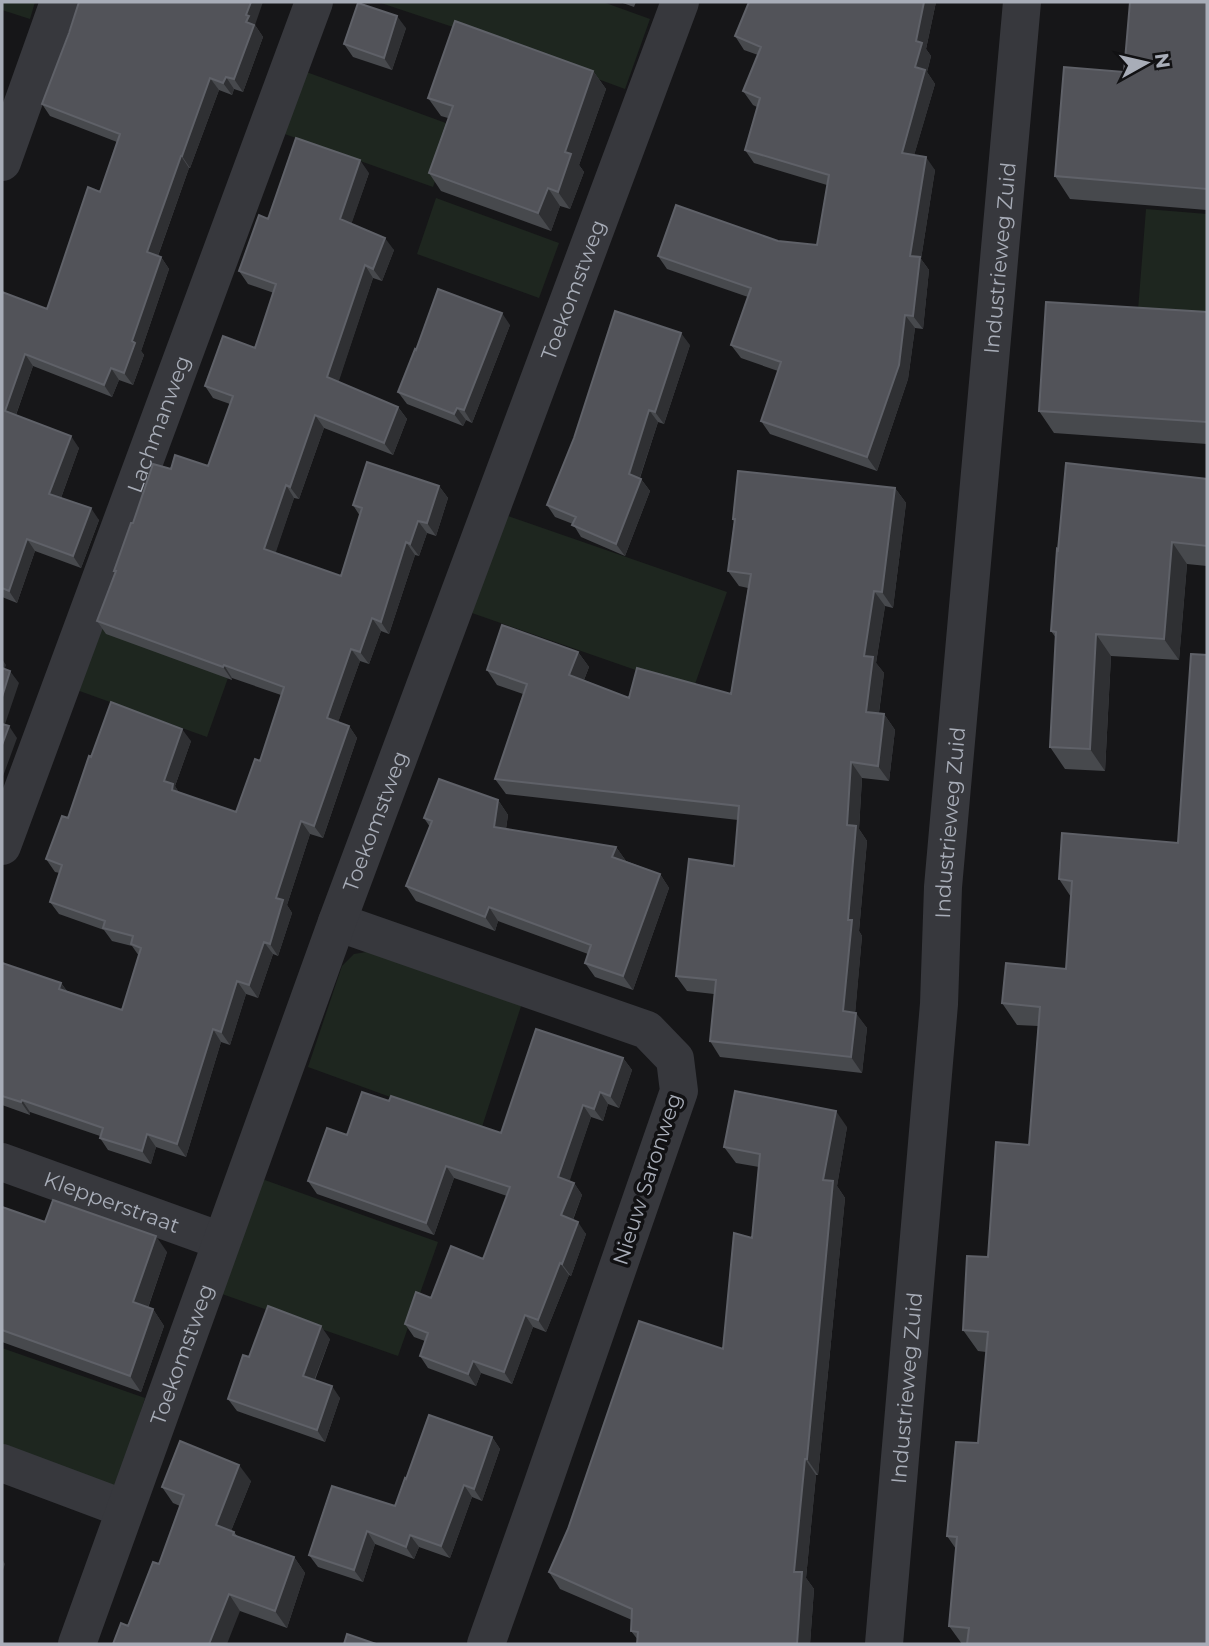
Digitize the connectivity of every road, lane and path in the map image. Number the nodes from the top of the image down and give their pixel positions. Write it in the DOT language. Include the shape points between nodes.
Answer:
graph roads {
  1 [pos="59,2"];
  2 [pos="314,2"];
  3 [pos="680,2"];
  4 [pos="1023,2"];
  5 [pos="2,162"];
  6 [pos="2,846"];
  7 [pos="337,922"];
  8 [pos="2,1162"];
  9 [pos="221,1241"];
  10 [pos="2,1463"];
  11 [pos="125,1509"];
  12 [pos="77,1644"];
  13 [pos="486,1644"];
  14 [pos="884,1644"];
  1 -- 5 [label="street"];
  2 -- 6 [label="street, Lachmanweg"];
  3 -- 7 [label="street, Toekomstweg"];
  4 -- 14 [label="street, Industrieweg Zuid" via="943,887 939,1004"];
  7 -- 9 [label="street, Toekomstweg"];
  7 -- 13 [label="street, Nieuw Saronweg" via="647,1030 675,1059 679,1091"];
  8 -- 9 [label="street, Klepperstraat"];
  9 -- 11 [label="street, Toekomstweg"];
  10 -- 11 [label="street"];
  11 -- 12 [label="street, Toekomstweg"];
}
